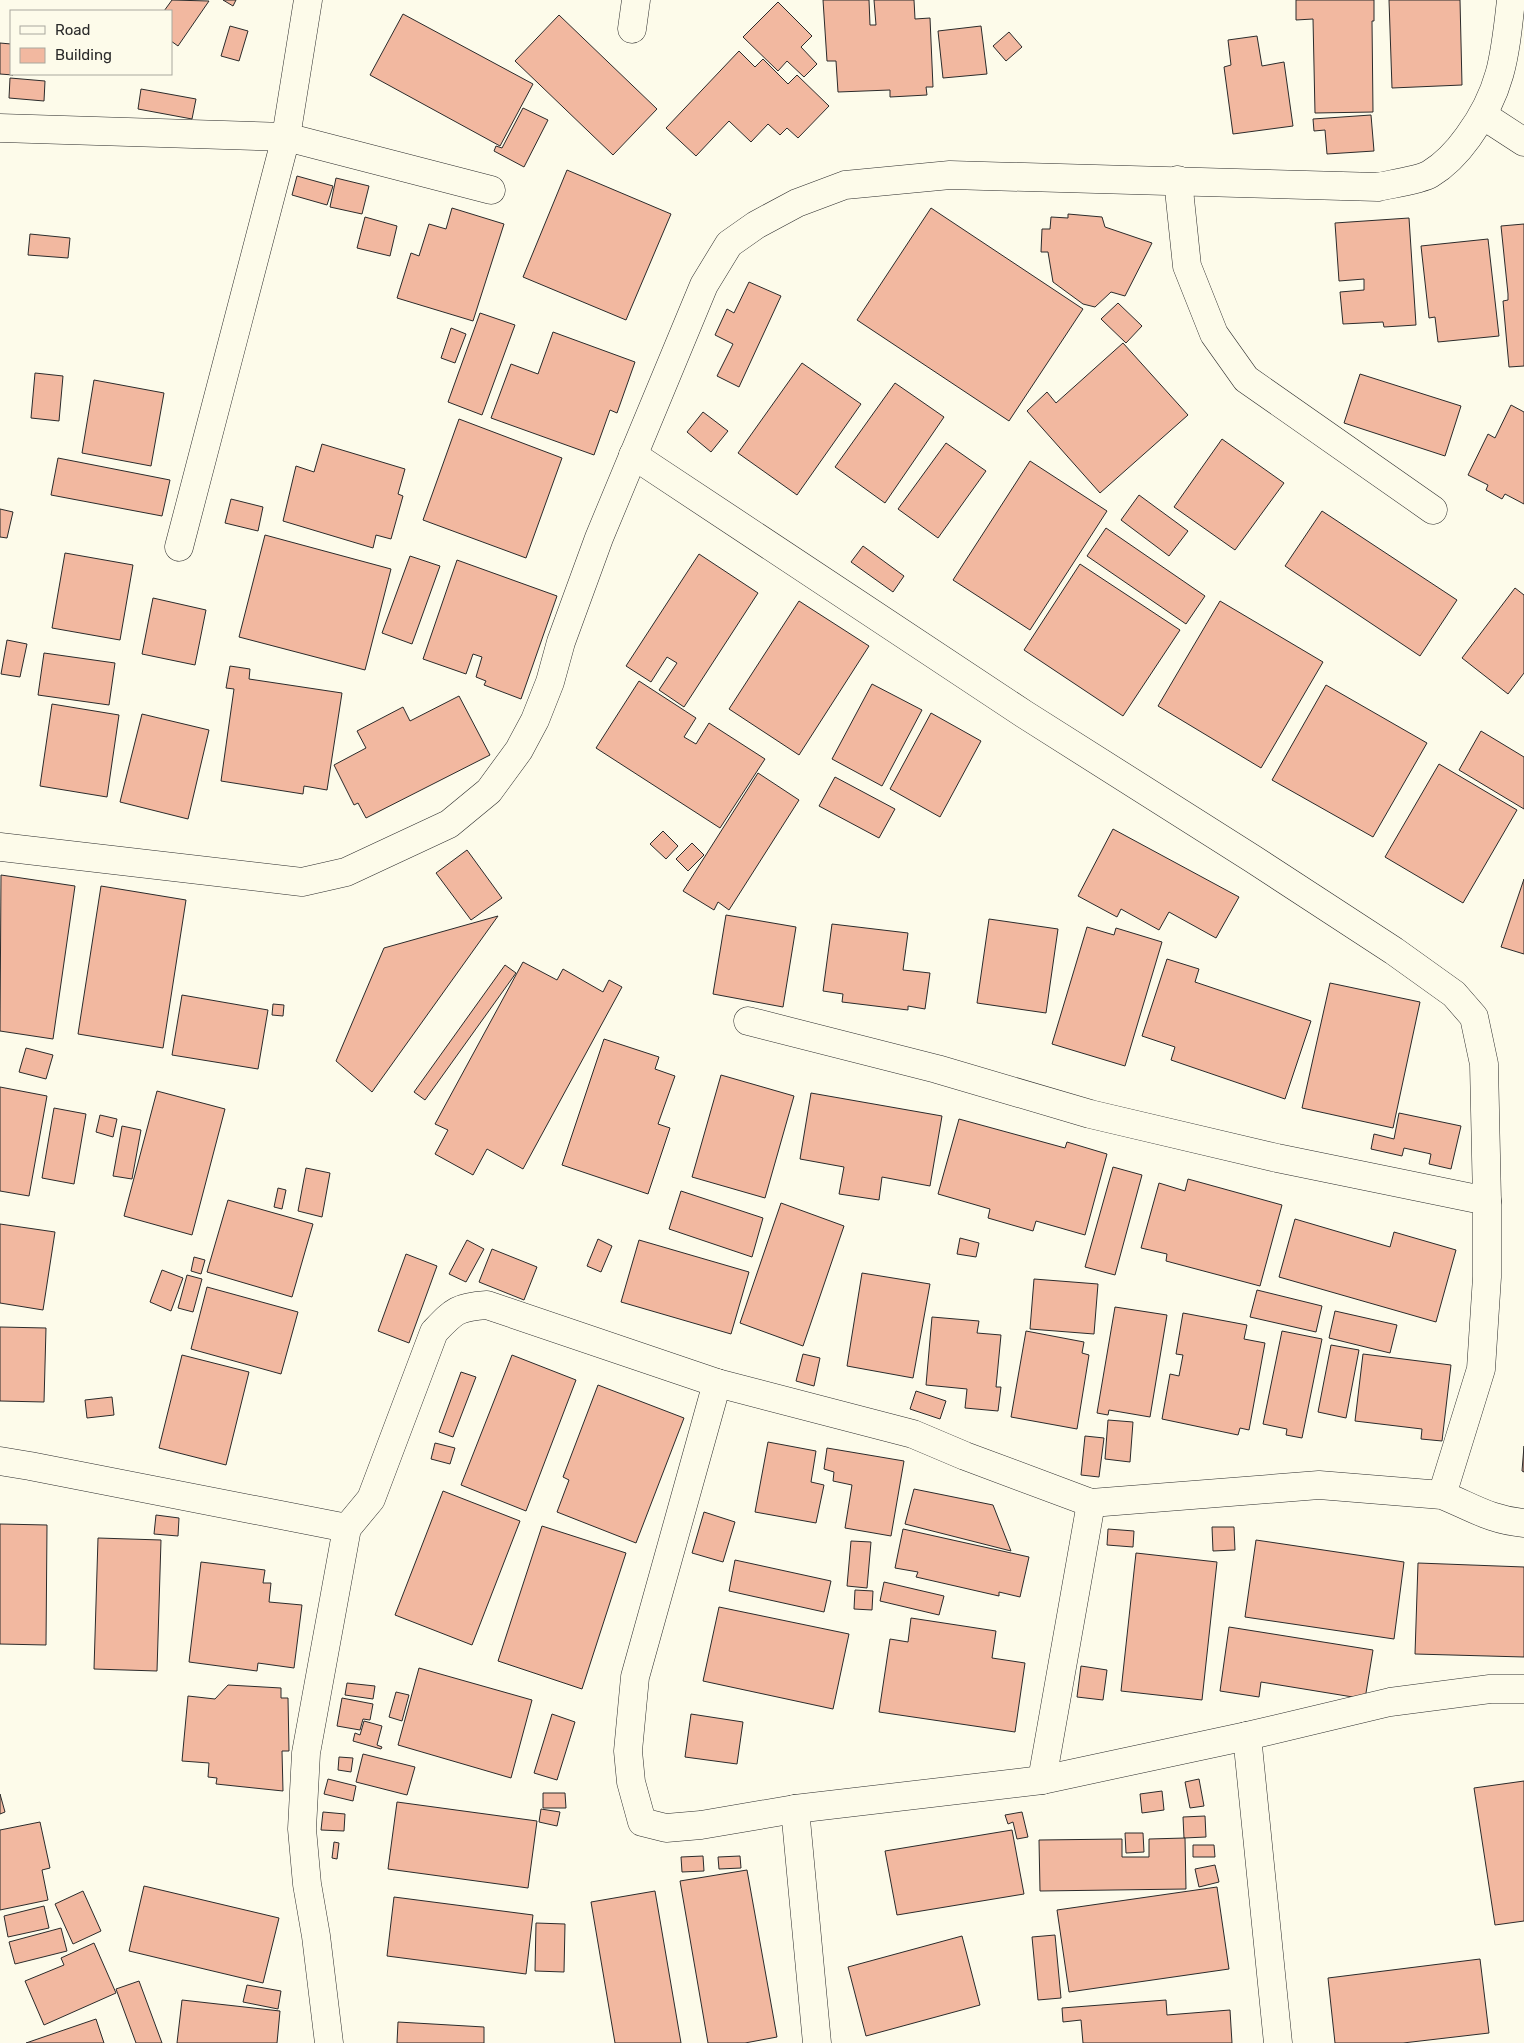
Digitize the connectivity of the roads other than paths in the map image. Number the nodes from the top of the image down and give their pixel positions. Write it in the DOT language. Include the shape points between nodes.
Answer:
graph roads {
  1 [pos="308,0"];
  2 [pos="636,0"];
  3 [pos="1511,0"];
  4 [pos="632,28"];
  5 [pos="1484,116"];
  6 [pos="0,128"];
  7 [pos="286,137"];
  8 [pos="1524,142"];
  9 [pos="1178,180"];
  10 [pos="491,190"];
  11 [pos="633,455"];
  12 [pos="1433,510"];
  13 [pos="179,547"];
  14 [pos="0,847"];
  15 [pos="748,1021"];
  16 [pos="1487,1201"];
  17 [pos="717,1383"];
  18 [pos="0,1462"];
  19 [pos="1442,1495"];
  20 [pos="1091,1503"];
  21 [pos="1524,1523"];
  22 [pos="347,1528"];
  23 [pos="1524,1688"];
  24 [pos="1247,1736"];
  25 [pos="1042,1780"];
  26 [pos="794,1809"];
  27 [pos="329,2043"];
  28 [pos="817,2043"];
  29 [pos="1278,2043"];
  1 -- 7 [label="street"];
  2 -- 4 [label="street"];
  3 -- 5 [label="street" via="1498,82"];
  5 -- 8 [label="street"];
  5 -- 9 [label="street" via="1459,150 1429,175 1378,187"];
  6 -- 7 [label="street"];
  7 -- 10 [label="street"];
  7 -- 13 [label="street"];
  9 -- 11 [label="street" via="950,175 845,185 797,203 756,224 729,244 704,285"];
  9 -- 12 [label="street" via="1187,266 1214,334 1246,378"];
  11 -- 14 [label="street" via="598,538 535,720 489,791 449,824 346,872 302,882"];
  11 -- 16 [label="street" via="1024,714 1378,940 1454,994 1474,1017 1484,1064"];
  15 -- 16 [label="street" via="937,1069 1090,1114 1277,1158"];
  16 -- 19 [label="street" via="1481,1369"];
  17 -- 20 [label="street" via="913,1434"];
  17 -- 22 [label="street" via="487,1306 464,1307 450,1315 434,1332 371,1499"];
  17 -- 26 [label="street" via="635,1677 628,1751 631,1782 642,1822 666,1828"];
  18 -- 22 [label="street"];
  19 -- 20 [label="street" via="1319,1485"];
  19 -- 21 [label="street" via="1476,1512"];
  20 -- 25 [label="street"];
  22 -- 27 [label="street" via="306,1753 302,1828"];
  23 -- 24 [label="street" via="1490,1689 1390,1702"];
  24 -- 25 [label="street"];
  24 -- 29 [label="street"];
  25 -- 26 [label="street"];
  26 -- 28 [label="street"];
}
